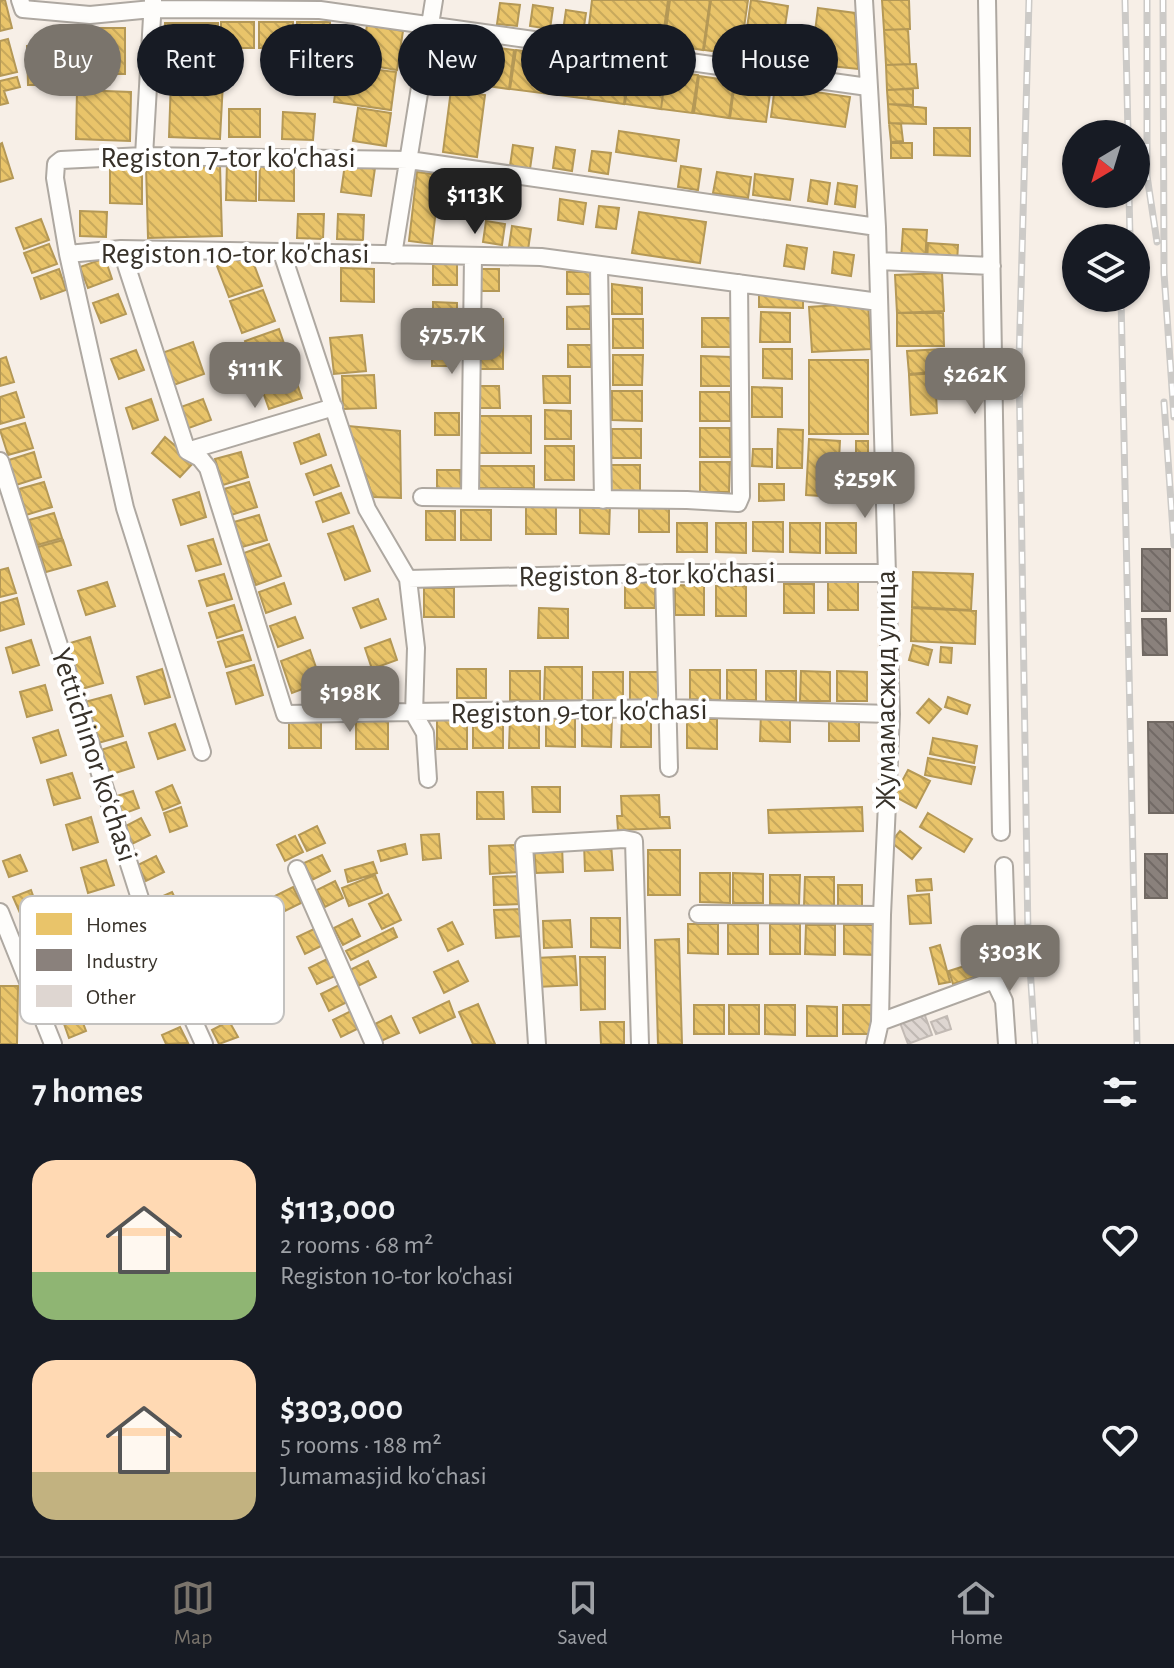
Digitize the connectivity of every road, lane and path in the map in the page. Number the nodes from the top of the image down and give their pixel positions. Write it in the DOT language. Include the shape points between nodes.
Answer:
graph roads {
  1 [pos="434,0"];
  2 [pos="864,0"];
  3 [pos="987,0"];
  4 [pos="21,4"];
  5 [pos="152,4"];
  6 [pos="417,24"];
  7 [pos="431,24"];
  8 [pos="505,36"];
  9 [pos="868,87"];
  10 [pos="420,96"];
  11 [pos="144,156"];
  12 [pos="409,160"];
  13 [pos="877,227"];
  14 [pos="121,249"];
  15 [pos="282,253"];
  16 [pos="68,254"];
  17 [pos="393,255"];
  18 [pos="473,256"];
  19 [pos="878,261"];
  20 [pos="599,266"];
  21 [pos="992,266"];
  22 [pos="739,283"];
  23 [pos="879,302"];
  24 [pos="334,407"];
  25 [pos="187,451"];
  26 [pos="0,461"];
  27 [pos="422,497"];
  28 [pos="470,497"];
  29 [pos="603,500"];
  30 [pos="664,573"];
  31 [pos="886,573"];
  32 [pos="408,579"];
  33 [pos="666,708"];
  34 [pos="414,714"];
  35 [pos="891,714"];
  36 [pos="202,752"];
  37 [pos="669,768"];
  38 [pos="428,779"];
  39 [pos="1001,832"];
  40 [pos="1004,866"];
  41 [pos="297,869"];
  42 [pos="139,896"];
  43 [pos="0,912"];
  44 [pos="698,914"];
  45 [pos="882,915"];
  46 [pos="20,962"];
  47 [pos="994,980"];
  48 [pos="880,1022"];
  49 [pos="45,1024"];
  50 [pos="195,1024"];
  51 [pos="53,1044"];
  52 [pos="204,1044"];
  53 [pos="374,1044"];
  54 [pos="537,1044"];
  55 [pos="640,1044"];
  56 [pos="875,1044"];
  57 [pos="1007,1044"];
  1 -- 7 [label="street"];
  2 -- 9 [label="street, Жумамасжид улица"];
  3 -- 21 [label="street"];
  4 -- 5 [label="street" via="90,15"];
  5 -- 6 [label="street" via="320,10"];
  5 -- 11 [label="street"];
  8 -- 9 [label="street"];
  9 -- 13 [label="street, Жумамасжид улица"];
  10 -- 12 [label="street"];
  11 -- 12 [label="street, Registon 7-tor ko'chasi"];
  11 -- 16 [label="street, Registon 7-tor ko'chasi" via="67,158 56,164"];
  12 -- 13 [label="street, Registon 7-tor ko'chasi"];
  12 -- 17 [label="street"];
  13 -- 19 [label="street, Жумамасжид улица"];
  14 -- 15 [label="street, Registon 10-tor ko'chasi"];
  14 -- 16 [label="street, Registon 10-tor ko'chasi"];
  14 -- 25 [label="street, Registon 9-tor ko'chasi"];
  15 -- 17 [label="street, Registon 10-tor ko'chasi"];
  15 -- 24 [label="street"];
  16 -- 36 [label="street" via="125,508"];
  17 -- 18 [label="street, Registon 10-tor ko'chasi"];
  18 -- 20 [label="street, Registon 10-tor ko'chasi" via="541,257"];
  18 -- 28 [label="street"];
  19 -- 21 [label="street"];
  19 -- 23 [label="street, Жумамасжид улица"];
  20 -- 22 [label="street, Registon 10-tor ko'chasi"];
  20 -- 29 [label="street"];
  21 -- 39 [label="street"];
  22 -- 23 [label="street, Registon 10-tor ko'chasi"];
  22 -- 29 [label="street" via="740,501"];
  23 -- 31 [label="street, Жумамасжид улица"];
  24 -- 25 [label="street"];
  24 -- 32 [label="street" via="367,509"];
  25 -- 34 [label="street, Registon 9-tor ko'chasi" via="208,468 285,714"];
  26 -- 42 [label="street, Yettichinor ko‘chasi"];
  27 -- 28 [label="street"];
  28 -- 29 [label="street"];
  30 -- 31 [label="street, Registon 8-tor ko'chasi"];
  30 -- 32 [label="street, Registon 8-tor ko'chasi"];
  30 -- 33 [label="street"];
  31 -- 35 [label="street, Жумамасжид улица"];
  32 -- 34 [label="street" via="416,648"];
  33 -- 34 [label="street, Registon 9-tor ko'chasi"];
  33 -- 35 [label="street, Registon 9-tor ko'chasi"];
  33 -- 37 [label="street"];
  34 -- 38 [label="street" via="425,733"];
  35 -- 45 [label="street, Жумамасжид улица"];
  40 -- 47 [label="street" via="1007,960"];
  41 -- 53 [label="street"];
  43 -- 46 [label="street"];
  44 -- 45 [label="street"];
  45 -- 48 [label="street, Жумамасжид улица"];
  47 -- 48 [label="street"];
  47 -- 57 [label="street" via="1004,1001"];
  48 -- 56 [label="street, Жумамасжид улица"];
  49 -- 51 [label="street"];
  50 -- 52 [label="street, Yettichinor ko‘chasi"];
  54 -- 55 [label="street" via="524,845 624,839 634,841"];
}
